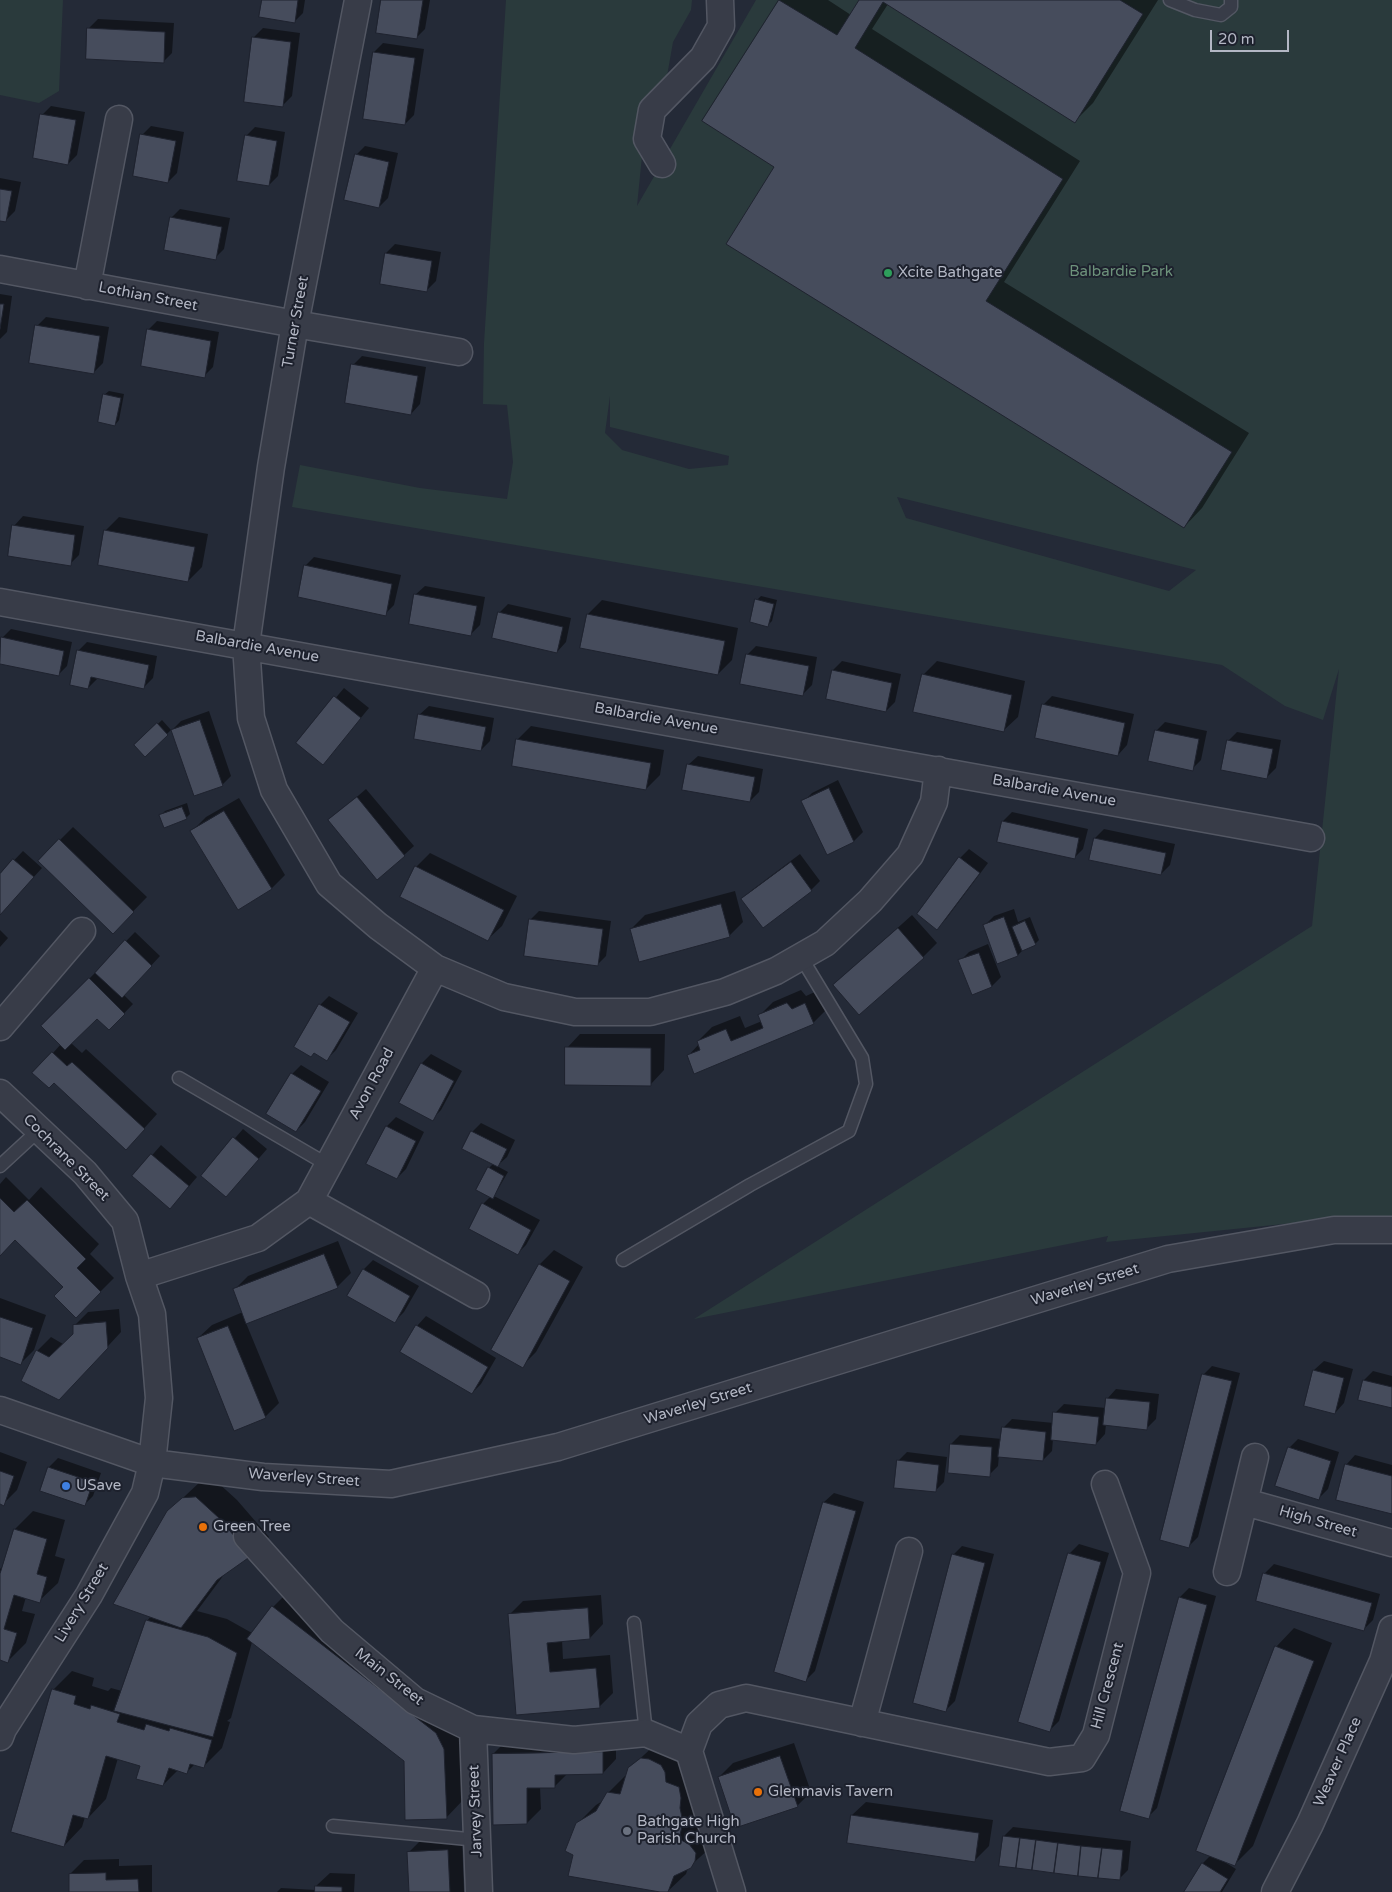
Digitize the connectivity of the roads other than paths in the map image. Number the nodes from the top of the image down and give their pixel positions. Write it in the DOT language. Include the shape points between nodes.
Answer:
graph roads {
  1 [pos="358,0"];
  2 [pos="720,0"];
  3 [pos="1170,0"];
  4 [pos="1231,0"];
  5 [pos="119,119"];
  6 [pos="662,164"];
  7 [pos="0,269"];
  8 [pos="87,286"];
  9 [pos="295,324"];
  10 [pos="459,352"];
  11 [pos="0,602"];
  12 [pos="246,645"];
  13 [pos="938,770"];
  14 [pos="1311,838"];
  15 [pos="82,931"];
  16 [pos="801,957"];
  17 [pos="435,968"];
  18 [pos="0,1027"];
  19 [pos="179,1078"];
  20 [pos="0,1093"];
  21 [pos="39,1130"];
  22 [pos="328,1165"];
  23 [pos="0,1166"];
  24 [pos="309,1201"];
  25 [pos="1392,1230"];
  26 [pos="623,1260"];
  27 [pos="139,1276"];
  28 [pos="476,1295"];
  29 [pos="0,1410"];
  30 [pos="1255,1457"];
  31 [pos="152,1463"];
  32 [pos="1105,1484"];
  33 [pos="1245,1502"];
  34 [pos="247,1536"];
  35 [pos="1392,1543"];
  36 [pos="909,1551"];
  37 [pos="1227,1572"];
  38 [pos="634,1623"];
  39 [pos="1392,1629"];
  40 [pos="862,1723"];
  41 [pos="473,1729"];
  42 [pos="646,1733"];
  43 [pos="0,1737"];
  44 [pos="689,1751"];
  45 [pos="333,1826"];
  46 [pos="478,1840"];
  47 [pos="480,1892"];
  48 [pos="732,1892"];
  49 [pos="1275,1892"];
  1 -- 9 [label="street, Turner Street"];
  2 -- 6 [label="street" via="721,26 703,58 652,110 647,138"];
  3 -- 4 [label="lane" via="1195,10 1221,15 1231,7"];
  5 -- 8 [label="street"];
  7 -- 8 [label="street, Lothian Street"];
  8 -- 9 [label="street, Lothian Street"];
  9 -- 10 [label="street, Lothian Street"];
  9 -- 12 [label="street, Turner Street"];
  11 -- 12 [label="street, Balbardie Avenue"];
  12 -- 13 [label="street, Balbardie Avenue"];
  12 -- 17 [label="street, Turner Street" via="251,718 274,790 329,884"];
  13 -- 14 [label="street, Balbardie Avenue"];
  13 -- 16 [label="street, Turner Street" via="934,802 910,855 870,901 825,943"];
  15 -- 18 [label="street"];
  16 -- 17 [label="street, Turner Street" via="725,992 650,1012 575,1012 504,997"];
  16 -- 26 [label="lane" via="862,1058 866,1084 849,1131"];
  17 -- 22 [label="street, Avon Road"];
  19 -- 22 [label="lane"];
  20 -- 21 [label="street, Cochrane Street"];
  21 -- 23 [label="lane"];
  21 -- 27 [label="street, Cochrane Street" via="85,1173 125,1221"];
  22 -- 24 [label="street, Avon Road"];
  24 -- 27 [label="street, Avon Road" via="258,1238"];
  24 -- 28 [label="street"];
  25 -- 31 [label="street, Waverley Street" via="1334,1230 1168,1259 558,1447 391,1484 263,1477"];
  27 -- 31 [label="street, Cochrane Street" via="152,1314 159,1398"];
  29 -- 31 [label="street, Waverley Street"];
  30 -- 33 [label="street"];
  31 -- 43 [label="street, Livery Street" via="145,1494 90,1595"];
  32 -- 40 [label="street, Hill Crescent" via="1137,1573 1096,1735 1082,1758 1049,1762"];
  33 -- 35 [label="street, High Street"];
  33 -- 37 [label="street"];
  34 -- 41 [label="street, Main Street" via="332,1631 415,1701"];
  36 -- 40 [label="street"];
  38 -- 42 [label="lane"];
  39 -- 49 [label="street, Weaver Place" via="1383,1661 1310,1824"];
  40 -- 44 [label="street, Hill Crescent" via="746,1698 719,1705 712,1711 699,1724"];
  41 -- 42 [label="street, Main Street" via="574,1740"];
  41 -- 46 [label="street, Jarvey Street"];
  42 -- 44 [label="street, Main Street"];
  44 -- 48 [label="street"];
  45 -- 46 [label="lane"];
  46 -- 47 [label="street, Jarvey Street"];
}
